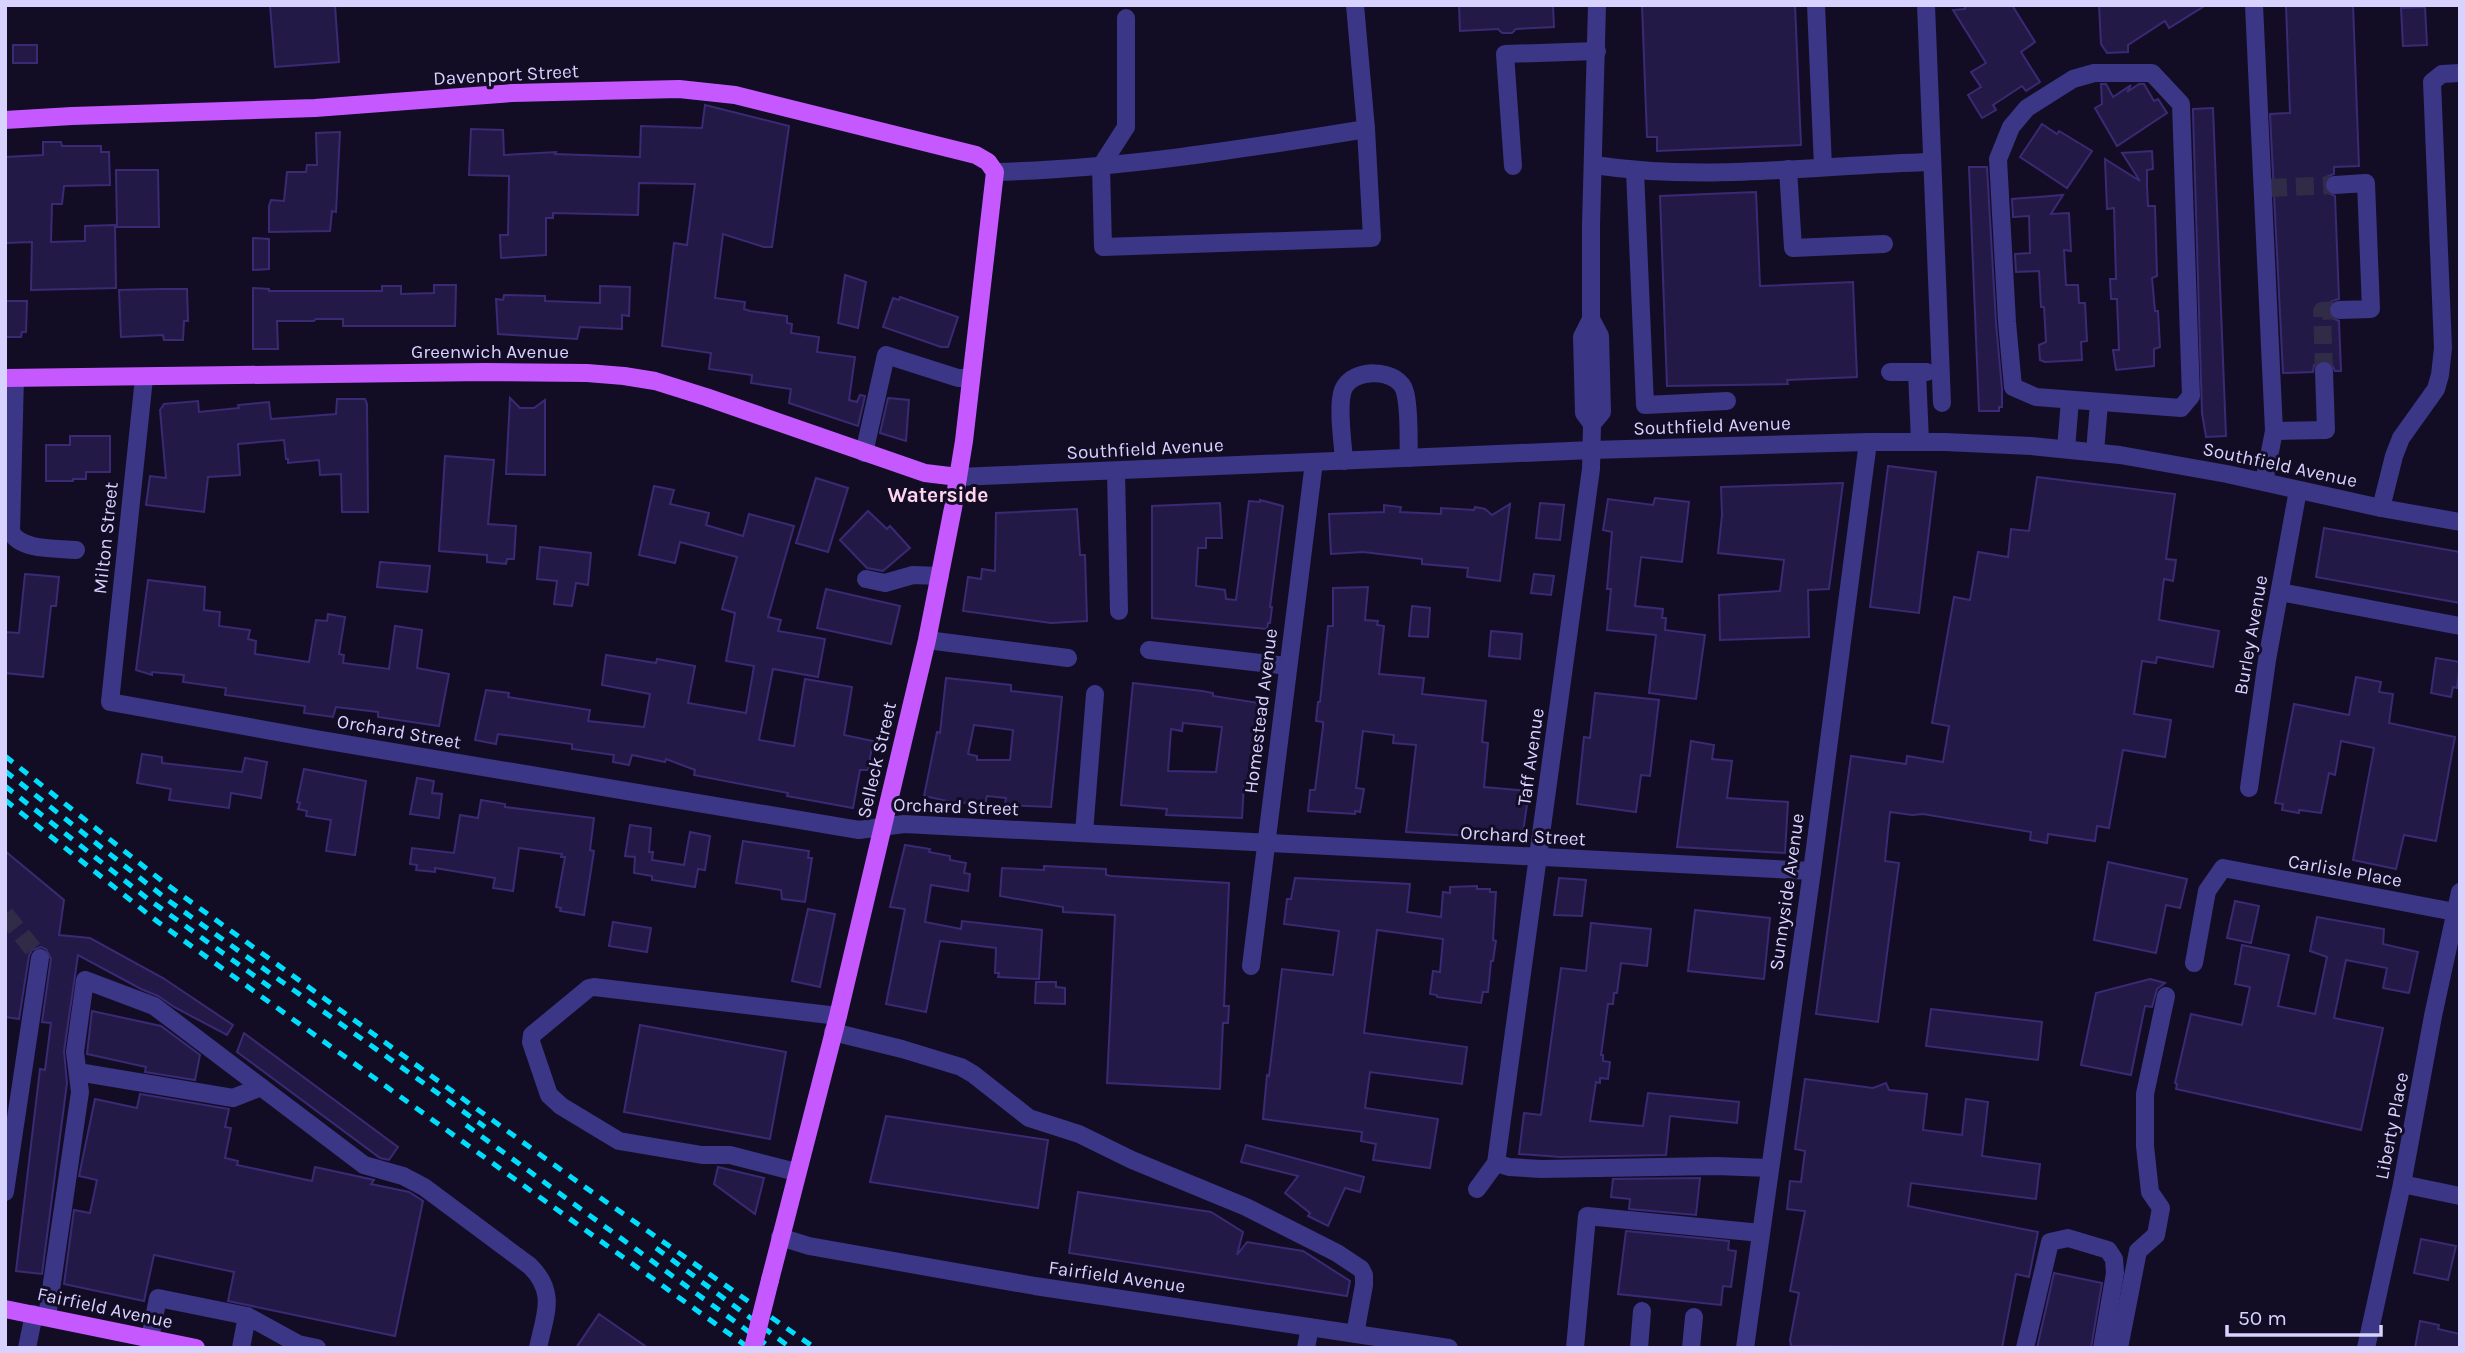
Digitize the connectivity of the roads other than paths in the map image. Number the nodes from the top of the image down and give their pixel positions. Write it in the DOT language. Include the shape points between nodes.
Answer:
graph roads {
  1 [pos="1355,5"];
  2 [pos="1597,5"];
  3 [pos="1816,5"];
  4 [pos="1926,5"];
  5 [pos="2254,5"];
  6 [pos="1126,18"];
  7 [pos="1597,51"];
  8 [pos="2460,73"];
  9 [pos="5,120"];
  10 [pos="1366,129"];
  11 [pos="1931,162"];
  12 [pos="1594,165"];
  13 [pos="1101,166"];
  14 [pos="1513,166"];
  15 [pos="1823,167"];
  16 [pos="1788,169"];
  17 [pos="1635,171"];
  18 [pos="995,172"];
  19 [pos="2334,185"];
  20 [pos="1884,244"];
  21 [pos="2339,310"];
  22 [pos="1941,371"];
  23 [pos="2324,371"];
  24 [pos="1890,372"];
  25 [pos="1917,372"];
  26 [pos="10,378"];
  27 [pos="144,378"];
  28 [pos="970,378"];
  29 [pos="2070,400"];
  30 [pos="1727,401"];
  31 [pos="1942,402"];
  32 [pos="2099,403"];
  33 [pos="2274,431"];
  34 [pos="1920,441"];
  35 [pos="1868,442"];
  36 [pos="2066,449"];
  37 [pos="1592,450"];
  38 [pos="2095,452"];
  39 [pos="864,453"];
  40 [pos="1409,458"];
  41 [pos="1344,461"];
  42 [pos="1314,463"];
  43 [pos="1116,472"];
  44 [pos="958,477"];
  45 [pos="2264,482"];
  46 [pos="2298,490"];
  47 [pos="2381,508"];
  48 [pos="2460,522"];
  49 [pos="76,550"];
  50 [pos="940,576"];
  51 [pos="866,579"];
  52 [pos="2280,592"];
  53 [pos="1119,611"];
  54 [pos="2460,626"];
  55 [pos="927,640"];
  56 [pos="1149,650"];
  57 [pos="1068,658"];
  58 [pos="1287,666"];
  59 [pos="1095,694"];
  60 [pos="110,702"];
  61 [pos="2249,788"];
  62 [pos="883,826"];
  63 [pos="1084,833"];
  64 [pos="1266,843"];
  65 [pos="1539,858"];
  66 [pos="1811,871"];
  67 [pos="2460,892"];
  68 [pos="2458,913"];
  69 [pos="40,958"];
  70 [pos="2194,962"];
  71 [pos="1251,966"];
  72 [pos="2166,996"];
  73 [pos="835,1024"];
  74 [pos="78,1072"];
  75 [pos="261,1087"];
  76 [pos="1496,1163"];
  77 [pos="1769,1168"];
  78 [pos="796,1172"];
  79 [pos="2402,1184"];
  80 [pos="1477,1188"];
  81 [pos="5,1192"];
  82 [pos="2460,1196"];
  83 [pos="1760,1233"];
  84 [pos="780,1237"];
  85 [pos="5,1309"];
  86 [pos="1642,1311"];
  87 [pos="41,1315"];
  88 [pos="247,1316"];
  89 [pos="1694,1317"];
  90 [pos="1310,1327"];
  91 [pos="1355,1334"];
  92 [pos="150,1338"];
  93 [pos="27,1348"];
  94 [pos="195,1348"];
  95 [pos="241,1348"];
  96 [pos="317,1348"];
  97 [pos="538,1348"];
  98 [pos="753,1348"];
  99 [pos="1306,1348"];
  100 [pos="1449,1348"];
  101 [pos="1575,1348"];
  102 [pos="1639,1348"];
  103 [pos="1691,1348"];
  104 [pos="1745,1348"];
  105 [pos="2025,1348"];
  106 [pos="2102,1348"];
  107 [pos="2119,1348"];
  108 [pos="2366,1348"];
  1 -- 10 [label="street"];
  2 -- 7 [label="street, Taff Avenue"];
  3 -- 15 [label="street"];
  4 -- 11 [label="street"];
  5 -- 33 [label="street"];
  6 -- 13 [label="street" via="1126,128"];
  7 -- 12 [label="street, Taff Avenue"];
  7 -- 14 [label="street" via="1505,54"];
  8 -- 47 [label="street" via="2442,74 2432,82 2441,375 2401,438"];
  9 -- 18 [label="main road, Davenport Street" via="315,108 512,93 679,89 735,95 976,155"];
  10 -- 13 [label="street"];
  10 -- 13 [label="street" via="1372,238 1103,247"];
  11 -- 15 [label="street"];
  11 -- 22 [label="street"];
  12 -- 17 [label="street"];
  12 -- 37 [label="street, Taff Avenue" via="1591,319 1582,337 1584,413 1592,424"];
  13 -- 18 [label="street"];
  15 -- 16 [label="street"];
  16 -- 17 [label="street" via="1695,174"];
  16 -- 20 [label="street" via="1793,248"];
  17 -- 30 [label="street" via="1645,405"];
  18 -- 28 [label="main road, Selleck Street"];
  19 -- 21 [label="street" via="2366,183 2371,309"];
  22 -- 25 [label="street"];
  22 -- 31 [label="street"];
  23 -- 33 [label="street" via="2326,430"];
  24 -- 25 [label="street"];
  25 -- 34 [label="street"];
  26 -- 27 [label="main road, Greenwich Avenue"];
  26 -- 49 [label="street" via="10,532 27,545"];
  27 -- 39 [label="main road, Greenwich Avenue" via="459,372 624,376 706,397"];
  27 -- 60 [label="street, Milton Street"];
  28 -- 39 [label="street" via="886,355"];
  28 -- 44 [label="main road, Selleck Street"];
  29 -- 32 [label="street"];
  29 -- 32 [label="street" via="2036,397 2013,387 1998,159 2011,127 2027,108 2073,79 2094,73 2152,73 2180,103 2191,396 2181,408"];
  29 -- 36 [label="street"];
  32 -- 38 [label="street"];
  33 -- 45 [label="street"];
  34 -- 35 [label="street, Southfield Avenue"];
  34 -- 36 [label="street, Southfield Avenue"];
  35 -- 37 [label="street, Southfield Avenue"];
  35 -- 66 [label="street, Sunnyside Avenue"];
  36 -- 38 [label="street, Southfield Avenue"];
  37 -- 40 [label="street, Southfield Avenue"];
  37 -- 65 [label="street, Taff Avenue"];
  38 -- 45 [label="street, Southfield Avenue"];
  39 -- 44 [label="main road, Greenwich Avenue" via="925,473"];
  40 -- 41 [label="street, Southfield Avenue"];
  40 -- 41 [label="street" via="1405,391 1396,379 1383,374 1355,377 1343,388"];
  41 -- 42 [label="street, Southfield Avenue"];
  42 -- 43 [label="street, Southfield Avenue"];
  42 -- 58 [label="street, Homestead Avenue"];
  43 -- 44 [label="street, Southfield Avenue"];
  43 -- 53 [label="street"];
  44 -- 50 [label="main road, Selleck Street"];
  45 -- 46 [label="street, Southfield Avenue"];
  46 -- 47 [label="street, Southfield Avenue"];
  46 -- 52 [label="street, Burley Avenue"];
  47 -- 48 [label="street, Southfield Avenue"];
  50 -- 51 [label="street" via="913,575 885,583"];
  50 -- 55 [label="main road, Selleck Street"];
  52 -- 54 [label="street"];
  52 -- 61 [label="street, Burley Avenue"];
  55 -- 57 [label="street"];
  55 -- 62 [label="main road, Selleck Street"];
  56 -- 58 [label="street"];
  58 -- 64 [label="street, Homestead Avenue"];
  59 -- 63 [label="street"];
  60 -- 62 [label="street, Orchard Street" via="859,830"];
  62 -- 63 [label="street, Orchard Street"];
  62 -- 73 [label="main road, Selleck Street"];
  63 -- 64 [label="street, Orchard Street"];
  64 -- 65 [label="street, Orchard Street"];
  64 -- 71 [label="street, Homestead Avenue"];
  65 -- 66 [label="street, Orchard Street"];
  65 -- 76 [label="street, Taff Avenue"];
  66 -- 77 [label="street, Sunnyside Avenue"];
  67 -- 68 [label="street, Liberty Place"];
  68 -- 70 [label="street, Carlisle Place" via="2223,868 2207,891"];
  68 -- 79 [label="street, Liberty Place" via="2433,1016"];
  69 -- 81 [label="street"];
  72 -- 107 [label="street" via="2145,1094 2150,1192 2161,1208 2156,1235 2137,1251"];
  73 -- 78 [label="main road, Selleck Street"];
  73 -- 78 [label="street" via="594,987 531,1035 549,1095 620,1141 702,1155 730,1155"];
  73 -- 91 [label="street" via="961,1067 1030,1118 1079,1134 1246,1207 1337,1254 1364,1275"];
  74 -- 75 [label="street" via="233,1098"];
  74 -- 75 [label="street" via="75,1052 85,980 153,1006"];
  74 -- 87 [label="street" via="80,1092"];
  75 -- 97 [label="street" via="364,1165 424,1187 530,1266 547,1290"];
  76 -- 77 [label="street" via="1541,1169"];
  76 -- 80 [label="street, Taff Avenue"];
  77 -- 83 [label="street, Sunnyside Avenue"];
  78 -- 84 [label="main road, Selleck Street"];
  79 -- 82 [label="street"];
  79 -- 108 [label="street, Liberty Place"];
  83 -- 101 [label="street" via="1587,1216"];
  83 -- 104 [label="street, Sunnyside Avenue"];
  84 -- 90 [label="street, Fairfield Avenue" via="1035,1286"];
  84 -- 98 [label="main road, Selleck Street, bridge"];
  85 -- 87 [label="main road, Fairfield Avenue"];
  86 -- 102 [label="street"];
  87 -- 92 [label="main road, Fairfield Avenue"];
  87 -- 93 [label="street"];
  88 -- 92 [label="street" via="158,1298"];
  88 -- 95 [label="street"];
  88 -- 96 [label="street" via="298,1344"];
  89 -- 103 [label="street"];
  90 -- 91 [label="street, Fairfield Avenue"];
  90 -- 99 [label="street"];
  91 -- 100 [label="street, Fairfield Avenue"];
  92 -- 94 [label="main road, Fairfield Avenue"];
  105 -- 106 [label="street" via="2050,1242 2068,1238 2108,1250 2114,1259"];
}
